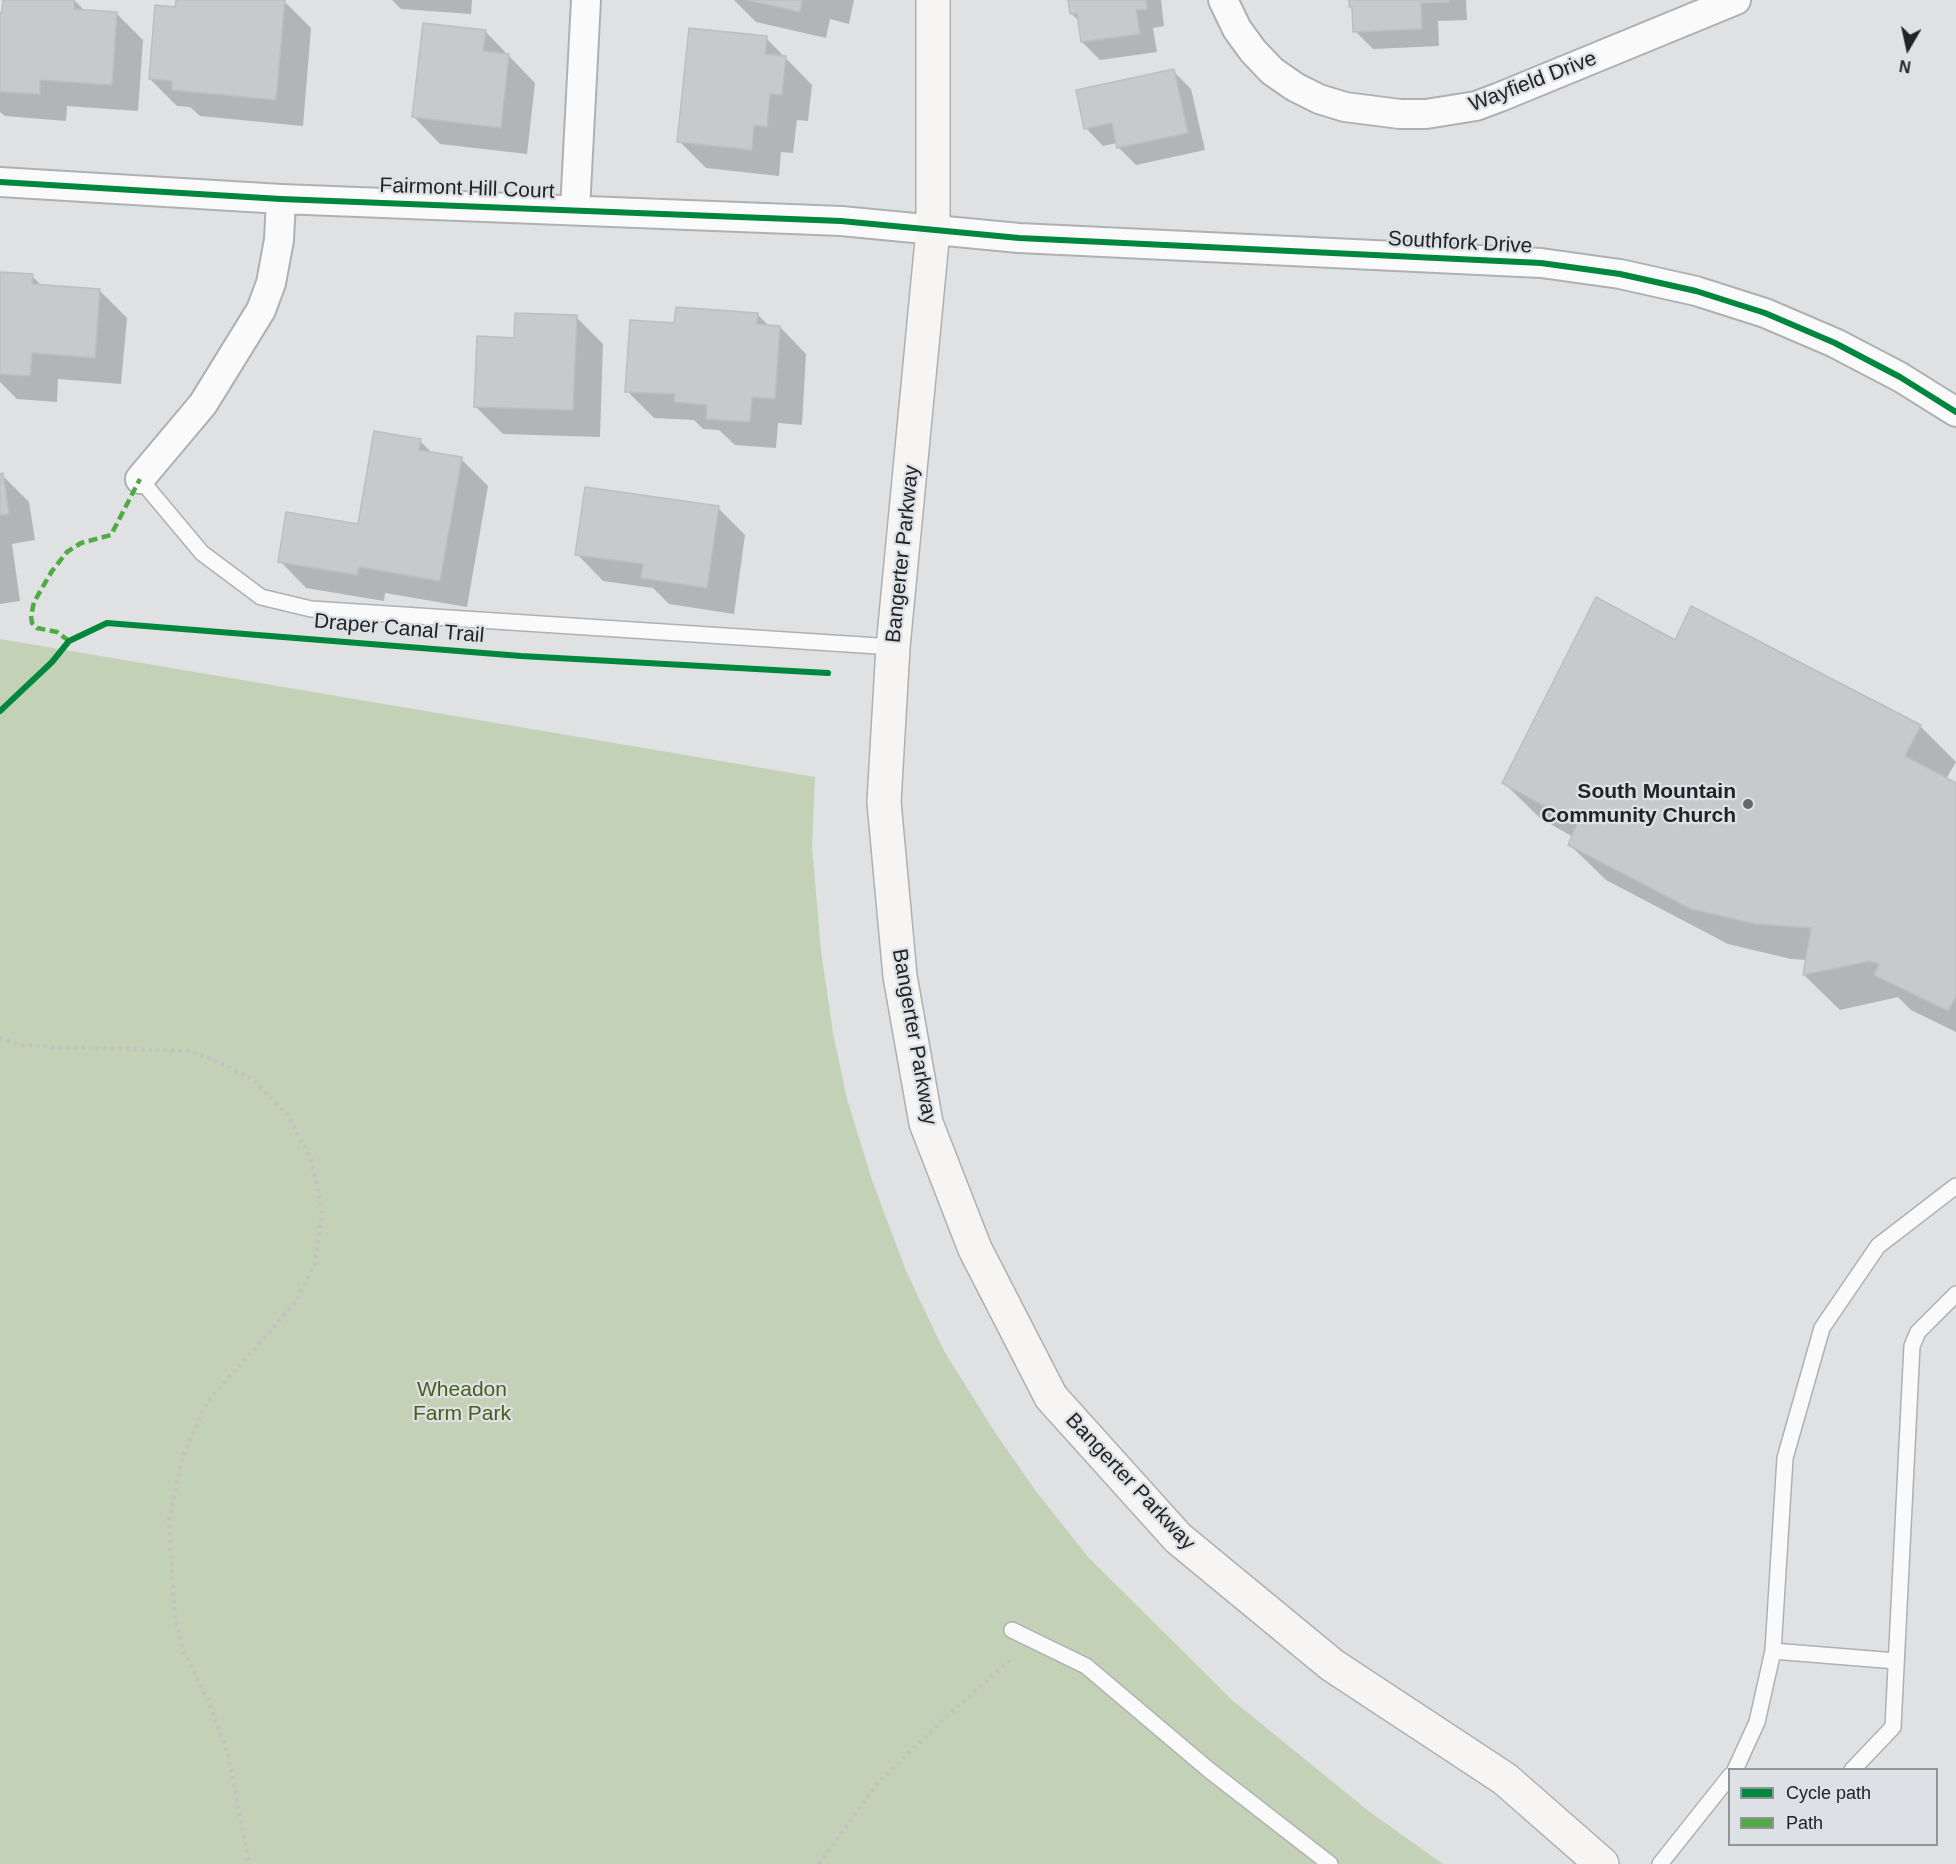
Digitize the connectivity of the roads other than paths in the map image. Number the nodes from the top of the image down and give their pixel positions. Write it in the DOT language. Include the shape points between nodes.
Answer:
graph roads {
  1 [pos="586,0"];
  2 [pos="933,0"];
  3 [pos="1223,0"];
  4 [pos="1736,0"];
  5 [pos="0,182"];
  6 [pos="281,198"];
  7 [pos="575,210"];
  8 [pos="933,230"];
  9 [pos="1956,412"];
  10 [pos="140,479"];
  11 [pos="894,647"];
  12 [pos="1956,1186"];
  13 [pos="1956,1294"];
  14 [pos="1012,1630"];
  15 [pos="1773,1651"];
  16 [pos="1896,1661"];
  17 [pos="1736,1768"];
  18 [pos="1854,1768"];
  19 [pos="1728,1778"];
  20 [pos="1330,1864"];
  21 [pos="1602,1864"];
  22 [pos="1659,1864"];
  1 -- 7 [label="street"];
  2 -- 8 [label="main road, Bangerter Parkway"];
  3 -- 4 [label="street, Wayfield Drive" via="1253,51 1294,87 1346,107 1426,114 1500,98"];
  5 -- 6 [label="street, Fairmont Hill Court"];
  6 -- 7 [label="street, Fairmont Hill Court"];
  6 -- 10 [label="street" via="279,240 261,310 203,404"];
  7 -- 8 [label="street, Fairmont Hill Court" via="841,221"];
  8 -- 9 [label="street, Southfork Drive" via="1019,238 1541,263 1620,274 1696,291 1765,313 1835,343"];
  8 -- 11 [label="main road, Bangerter Parkway"];
  10 -- 11 [label="lane" via="202,553 261,597 311,609"];
  11 -- 21 [label="main road, Bangerter Parkway" via="884,802 900,976 926,1123 975,1249 1051,1397 1178,1538 1332,1665 1504,1779"];
  12 -- 15 [label="lane" via="1878,1246 1822,1328 1785,1458"];
  13 -- 16 [label="lane" via="1918,1332 1912,1346"];
  14 -- 20 [label="lane" via="1086,1666 1209,1770"];
  15 -- 16 [label="lane"];
  15 -- 17 [label="lane" via="1757,1722"];
  16 -- 18 [label="lane" via="1893,1727"];
  19 -- 22 [label="lane"];
}
